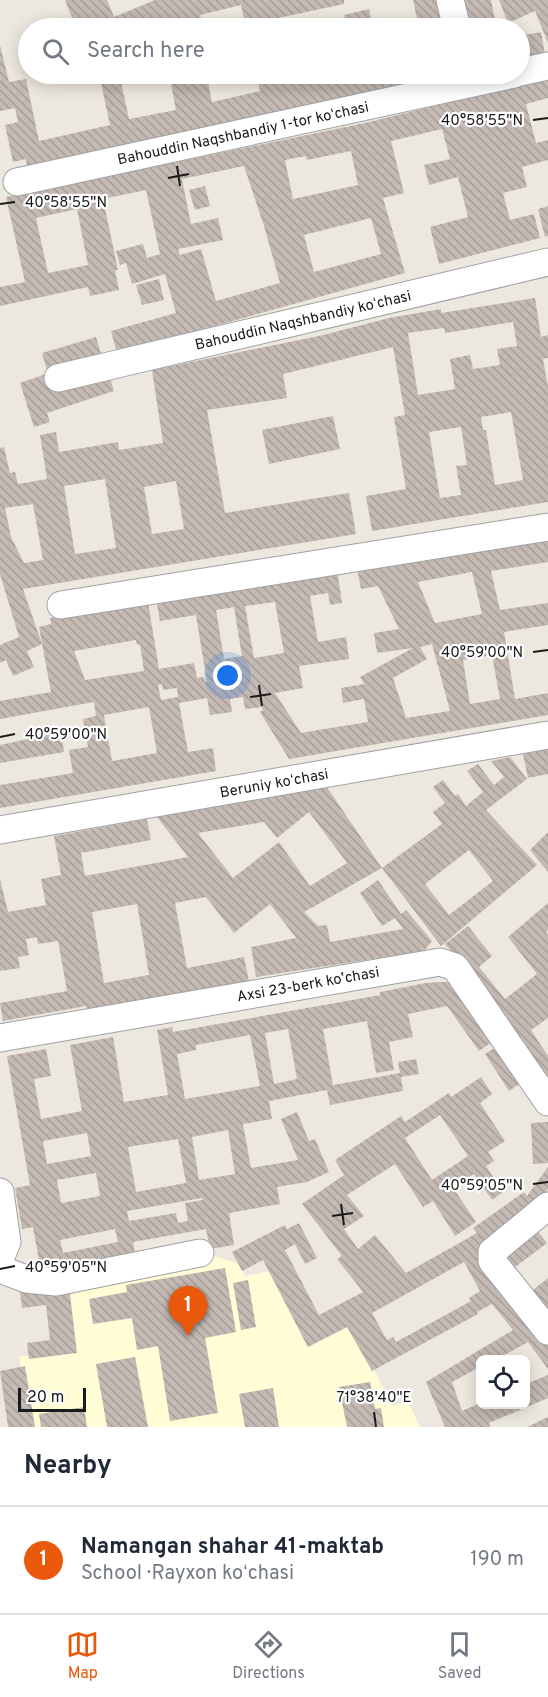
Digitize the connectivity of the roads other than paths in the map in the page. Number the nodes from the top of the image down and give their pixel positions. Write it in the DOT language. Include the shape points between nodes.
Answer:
graph roads {
  1 [pos="450,0"];
  2 [pos="454,18"];
  3 [pos="548,66"];
  4 [pos="530,70"];
  5 [pos="442,84"];
  6 [pos="16,182"];
  7 [pos="548,262"];
  8 [pos="58,378"];
  9 [pos="548,527"];
  10 [pos="61,604"];
  11 [pos="548,735"];
  12 [pos="0,830"];
  13 [pos="0,1038"];
  14 [pos="548,1102"];
  15 [pos="0,1192"];
  16 [pos="548,1206"];
  17 [pos="200,1253"];
  18 [pos="0,1258"];
  19 [pos="0,1269"];
  20 [pos="548,1331"];
  1 -- 2 [label="street"];
  3 -- 4 [label="street"];
  5 -- 6 [label="street, Bahouddin Naqshbandiy 1-tor koʻchasi"];
  7 -- 8 [label="street, Bahouddin Naqshbandiy koʻchasi"];
  9 -- 10 [label="street"];
  11 -- 12 [label="street, Beruniy koʻchasi"];
  13 -- 14 [label="street, Аxsi 23-berk koʼchasi" via="440,962 455,967"];
  15 -- 18 [label="street" via="7,1242"];
  16 -- 20 [label="street" via="492,1252 492,1261"];
  17 -- 19 [label="street" via="56,1282 26,1279"];
}
